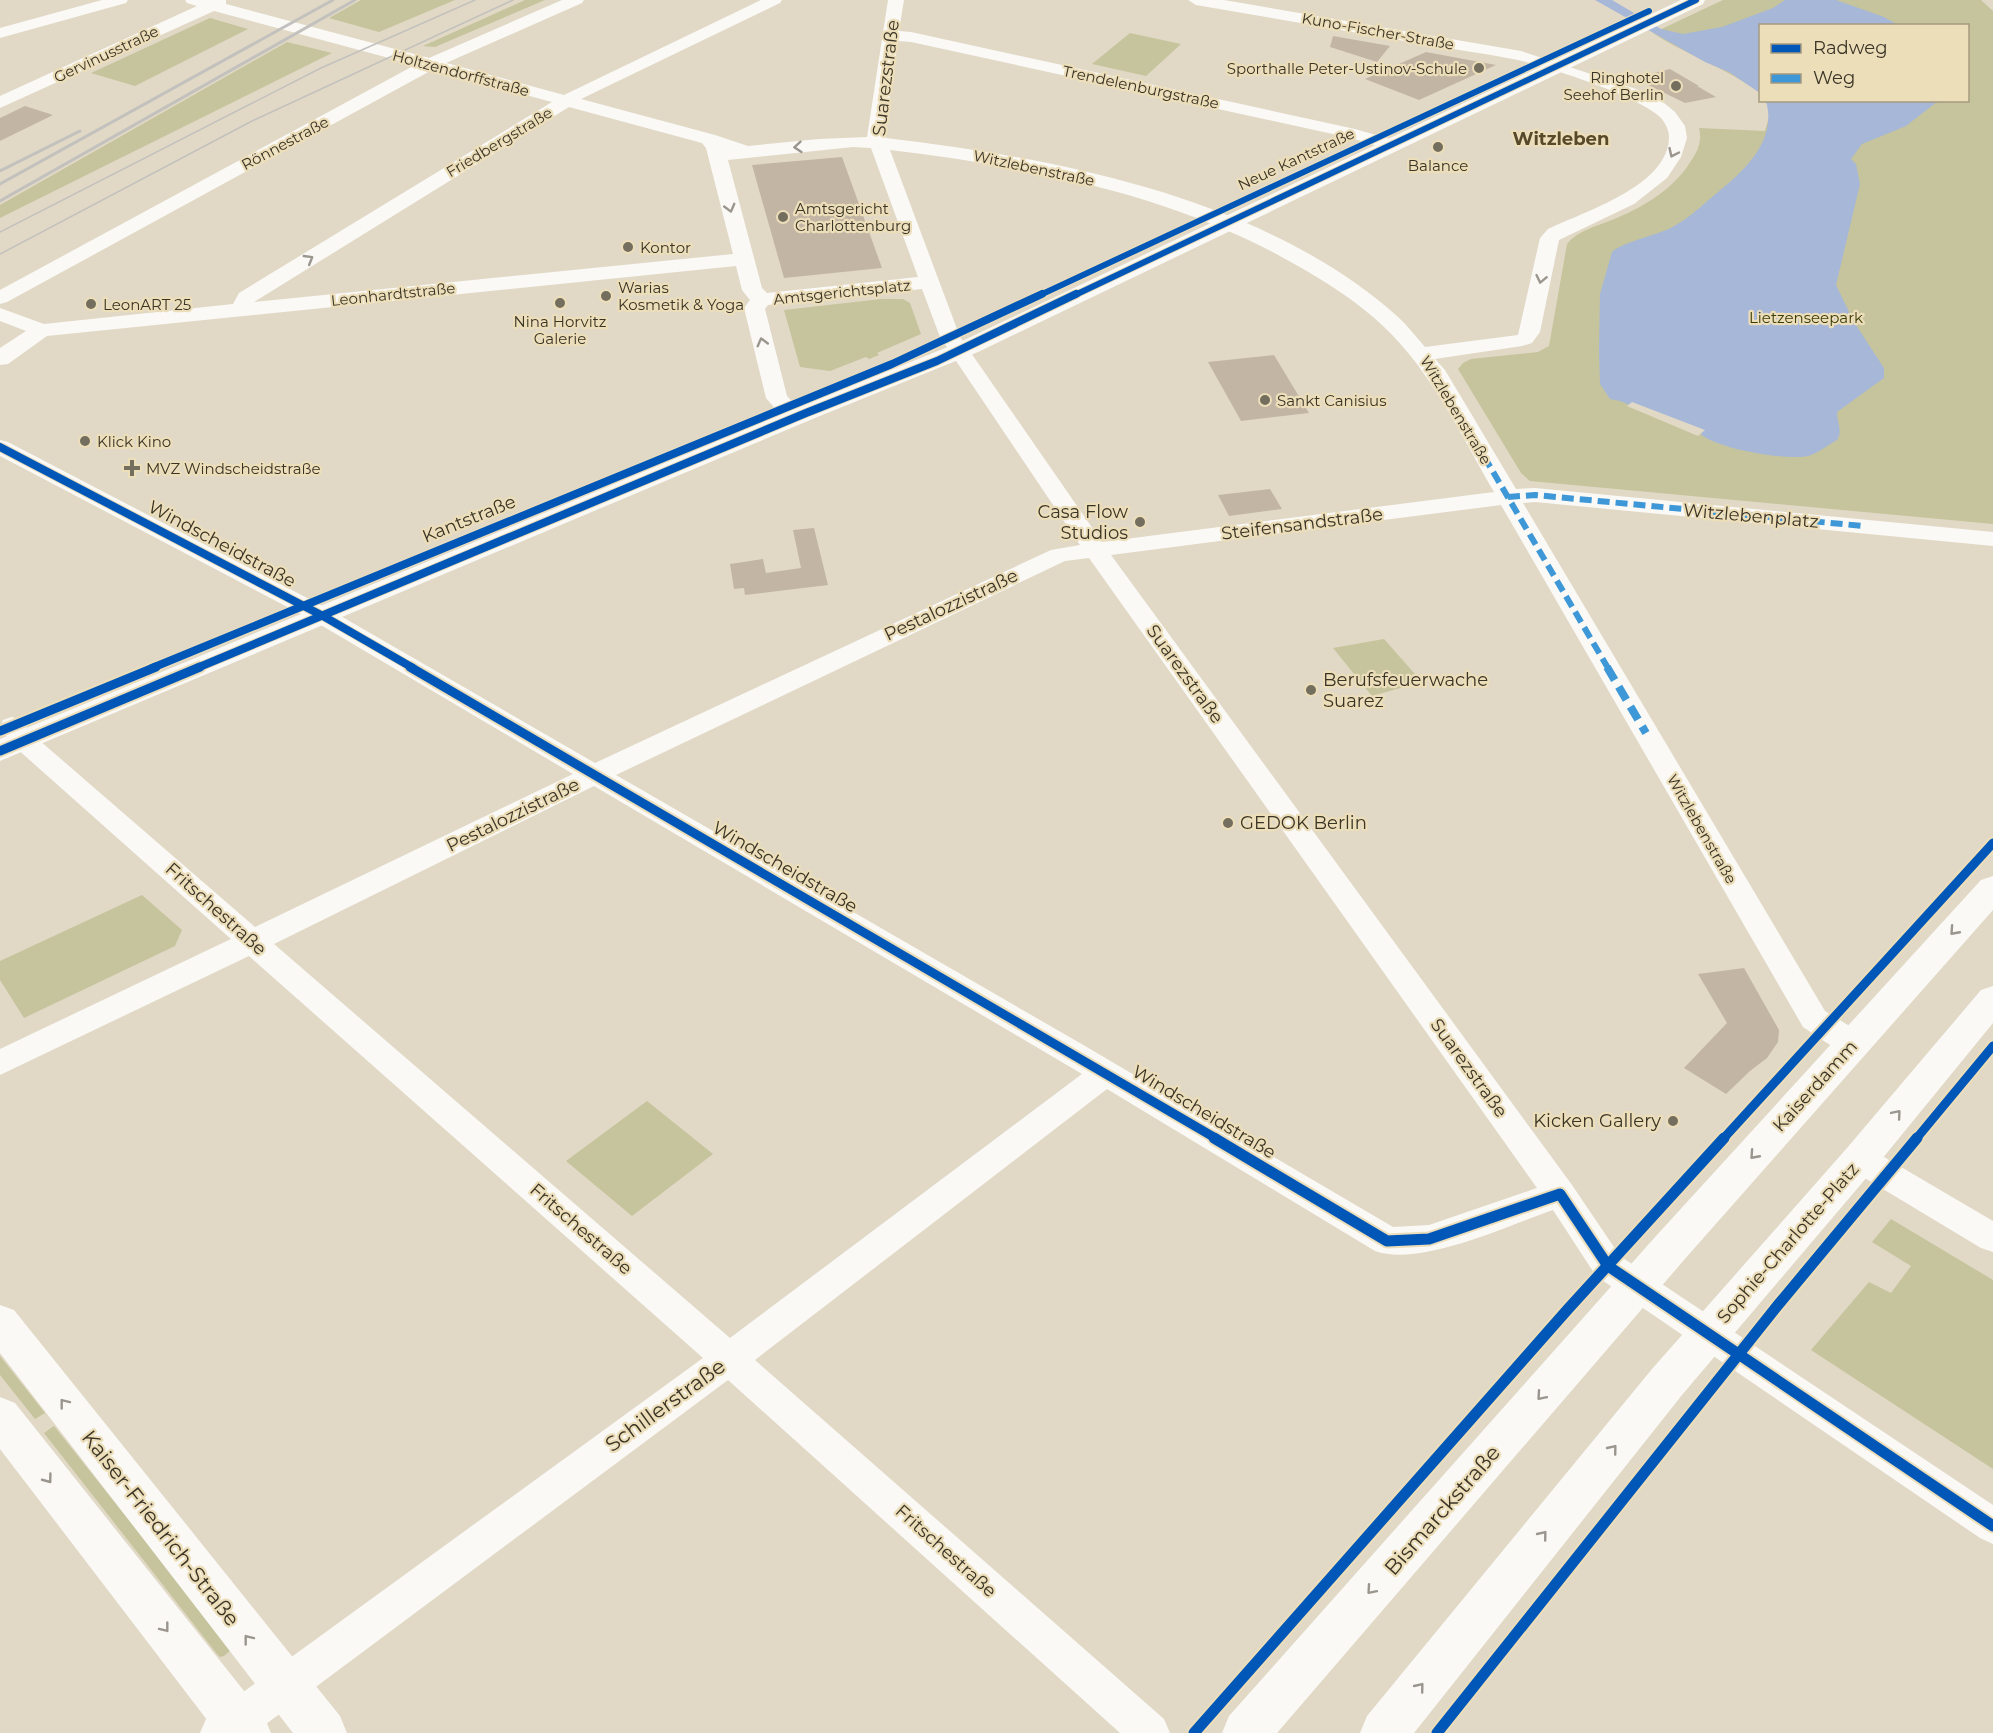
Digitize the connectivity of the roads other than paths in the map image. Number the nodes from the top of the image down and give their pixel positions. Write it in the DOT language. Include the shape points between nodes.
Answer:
graph roads {
  1 [pos="120,0"];
  2 [pos="193,0"];
  3 [pos="576,0"];
  4 [pos="774,0"];
  5 [pos="896,0"];
  6 [pos="1196,0"];
  7 [pos="1696,0"];
  8 [pos="218,3"];
  9 [pos="1664,8"];
  10 [pos="0,33"];
  11 [pos="890,36"];
  12 [pos="430,64"];
  13 [pos="1549,64"];
  14 [pos="566,101"];
  15 [pos="0,103"];
  16 [pos="1382,142"];
  17 [pos="877,144"];
  18 [pos="713,148"];
  19 [pos="1219,219"];
  20 [pos="744,259"];
  21 [pos="930,282"];
  22 [pos="0,298"];
  23 [pos="759,298"];
  24 [pos="242,309"];
  25 [pos="0,314"];
  26 [pos="42,330"];
  27 [pos="955,344"];
  28 [pos="1422,354"];
  29 [pos="0,359"];
  30 [pos="786,407"];
  31 [pos="0,447"];
  32 [pos="1508,496"];
  33 [pos="1993,539"];
  34 [pos="1096,551"];
  35 [pos="313,611"];
  36 [pos="9,737"];
  37 [pos="595,774"];
  38 [pos="1993,888"];
  39 [pos="251,941"];
  40 [pos="1993,999"];
  41 [pos="1853,1043"];
  42 [pos="0,1063"];
  43 [pos="1106,1074"];
  44 [pos="1860,1158"];
  45 [pos="1560,1194"];
  46 [pos="1993,1238"];
  47 [pos="1637,1286"];
  48 [pos="0,1322"];
  49 [pos="1708,1335"];
  50 [pos="729,1359"];
  51 [pos="0,1416"];
  52 [pos="1993,1526"];
  53 [pos="285,1685"];
  54 [pos="235,1729"];
  55 [pos="323,1733"];
  56 [pos="1150,1733"];
  57 [pos="1246,1733"];
  58 [pos="1384,1733"];
  1 -- 10 [label="street"];
  2 -- 8 [label="street, Holtzendorffstraße"];
  3 -- 12 [label="street, Rönnestraße"];
  4 -- 14 [label="street, Friedbergstraße"];
  5 -- 11 [label="street, Suarezstraße"];
  6 -- 13 [label="street, Kuno-Fischer-Straße"];
  7 -- 9 [label="main road, Neue Kantstraße"];
  8 -- 12 [label="street, Holtzendorffstraße"];
  8 -- 15 [label="street, Gervinusstraße"];
  9 -- 13 [label="main road, Neue Kantstraße"];
  11 -- 16 [label="street, Trendelenburgstraße" via="911,37"];
  11 -- 17 [label="street, Suarezstraße" via="875,134"];
  12 -- 14 [label="street, Holtzendorffstraße"];
  12 -- 22 [label="street, Rönnestraße"];
  13 -- 16 [label="main road, Neue Kantstraße"];
  13 -- 28 [label="street, Kuno-Fischer-Straße, one-way" via="1663,110 1678,129 1673,156 1659,176 1641,191 1550,238 1530,332 1525,339"];
  14 -- 18 [label="street, Holtzendorffstraße"];
  24 -- 14 [label="street, Friedbergstraße, one-way" via="246,297"];
  16 -- 19 [label="main road, Neue Kantstraße"];
  17 -- 18 [label="street, Witzlebenstraße, one-way" via="854,142 745,152"];
  17 -- 19 [label="street, Witzlebenstraße" via="1023,162 1106,183"];
  17 -- 21 [label="street, Suarezstraße"];
  18 -- 20 [label="street, one-way"];
  19 -- 27 [label="main road, Neue Kantstraße"];
  19 -- 28 [label="street, Witzlebenstraße" via="1279,247 1356,294 1395,324"];
  20 -- 23 [label="street" via="752,290"];
  20 -- 24 [label="street, Leonhardtstraße"];
  21 -- 23 [label="street, Amtsgerichtsplatz"];
  21 -- 27 [label="street, Suarezstraße"];
  30 -- 23 [label="street, one-way" via="777,398 754,308"];
  24 -- 26 [label="street, Leonhardtstraße"];
  25 -- 26 [label="street"];
  26 -- 29 [label="street"];
  27 -- 30 [label="main road, Kantstraße" via="892,364"];
  27 -- 34 [label="street, Suarezstraße"];
  27 -- 35 [label="main road, Kantstraße" via="872,389"];
  28 -- 32 [label="street, Witzlebenstraße"];
  30 -- 35 [label="main road, Kantstraße"];
  31 -- 35 [label="street, Windscheidstraße"];
  32 -- 33 [label="street, Witzlebenplatz" via="1535,495"];
  32 -- 34 [label="street, Steifensandstraße"];
  32 -- 41 [label="street, Witzlebenstraße" via="1814,1019"];
  34 -- 37 [label="street, Pestalozzistraße" via="1059,555"];
  34 -- 45 [label="street, Suarezstraße"];
  35 -- 36 [label="main road, Kantstraße"];
  35 -- 37 [label="street, Windscheidstraße"];
  36 -- 39 [label="street, Fritschestraße"];
  37 -- 39 [label="street, Pestalozzistraße"];
  37 -- 43 [label="street, Windscheidstraße"];
  38 -- 41 [label="main road, Kaiserdamm, one-way"];
  39 -- 42 [label="street, Pestalozzistraße"];
  39 -- 50 [label="street, Fritschestraße"];
  44 -- 40 [label="main road, one-way"];
  41 -- 47 [label="main road, Kaiserdamm, one-way"];
  43 -- 45 [label="street, Windscheidstraße" via="1387,1240 1429,1239"];
  43 -- 50 [label="street, Schillerstraße"];
  44 -- 46 [label="street, Sophie-Charlotte-Platz"];
  44 -- 49 [label="main road, Sophie-Charlotte-Platz"];
  45 -- 47 [label="street, Suarezstraße" via="1608,1266"];
  47 -- 49 [label="street, Suarezstraße"];
  47 -- 57 [label="main road, Bismarckstraße, one-way"];
  53 -- 48 [label="main road, Kaiser-Friedrich-Straße, one-way"];
  49 -- 52 [label="street, Suarezstraße"];
  58 -- 49 [label="main road, one-way"];
  50 -- 53 [label="street, Schillerstraße"];
  50 -- 56 [label="street, Fritschestraße"];
  51 -- 54 [label="main road, one-way"];
  53 -- 54 [label="street, Schillerstraße"];
  53 -- 55 [label="main road, Kaiser-Friedrich-Straße"];
}
